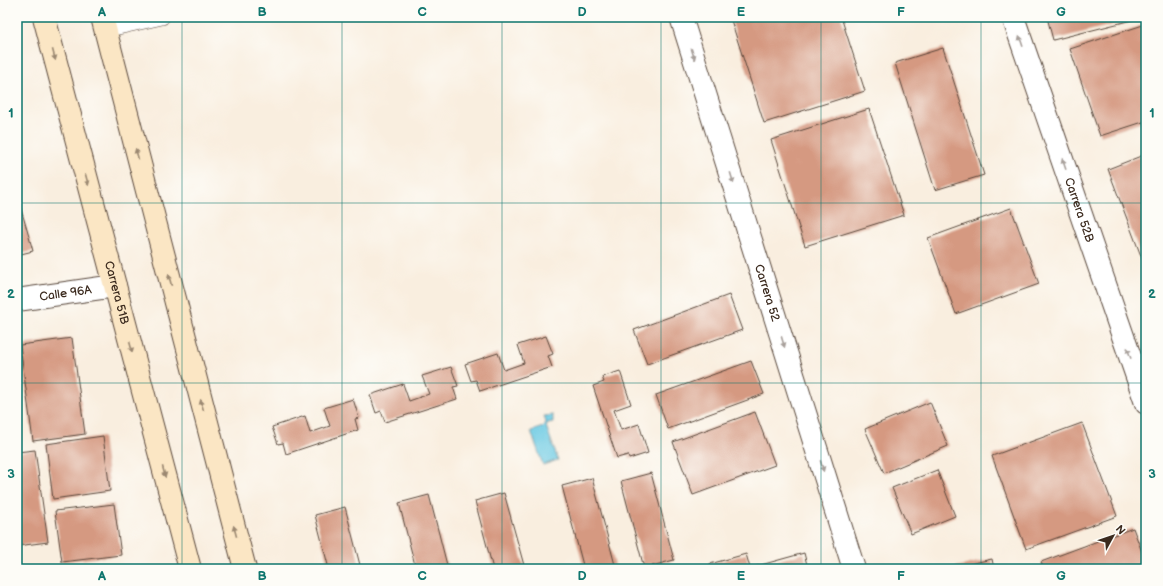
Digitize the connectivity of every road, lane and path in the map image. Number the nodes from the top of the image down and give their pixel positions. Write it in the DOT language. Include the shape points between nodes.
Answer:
graph roads {
  1 [pos="44,17"];
  2 [pos="162,17"];
  3 [pos="681,17"];
  4 [pos="1013,17"];
  5 [pos="103,24"];
  6 [pos="115,286"];
  7 [pos="17,300"];
  8 [pos="1146,403"];
  9 [pos="190,569"];
  10 [pos="245,569"];
  11 [pos="854,569"];
  1 -- 6 [label="main road, Carrera 51B, one-way"];
  2 -- 5 [label="lane"];
  3 -- 11 [label="street, Carrera 52, one-way"];
  8 -- 4 [label="street, Carrera 52B, one-way"];
  10 -- 5 [label="main road, one-way"];
  6 -- 7 [label="street, Calle 96A"];
  6 -- 9 [label="main road, Carrera 51B, one-way"];
}
